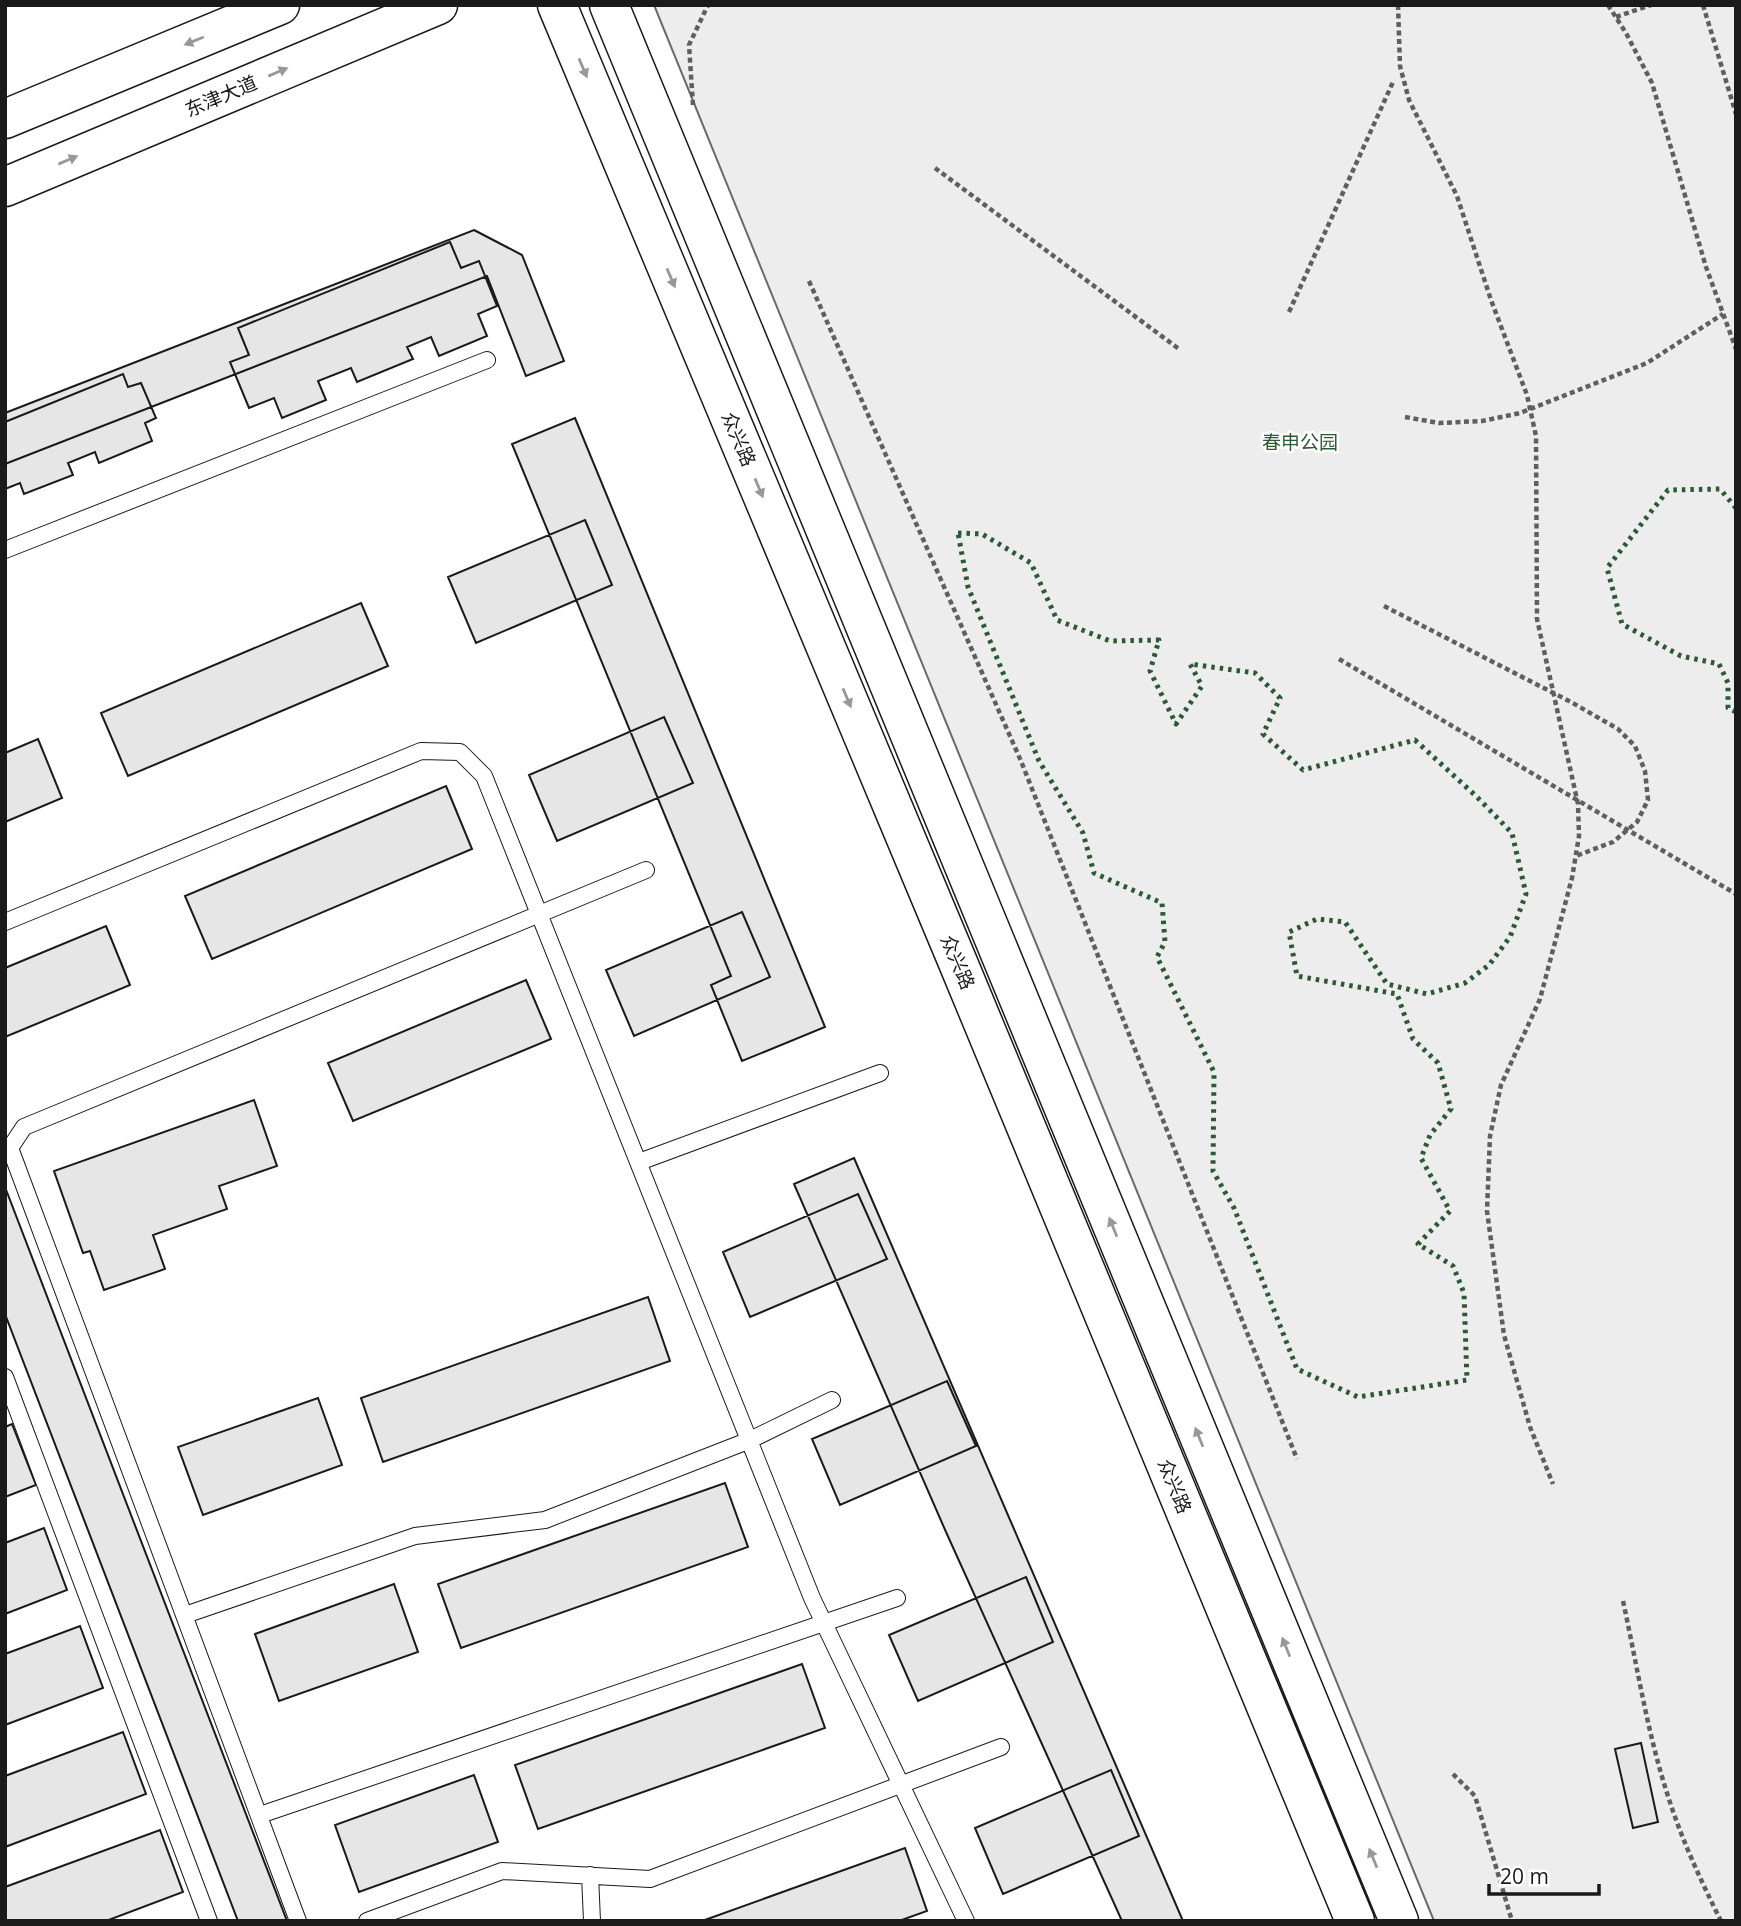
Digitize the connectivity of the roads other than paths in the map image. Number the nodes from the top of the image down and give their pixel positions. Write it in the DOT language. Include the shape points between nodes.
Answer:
graph roads {
  1 [pos="280,5"];
  2 [pos="438,5"];
  3 [pos="557,5"];
  4 [pos="609,5"];
  5 [pos="5,119"];
  6 [pos="5,187"];
  7 [pos="487,360"];
  8 [pos="5,550"];
  9 [pos="646,870"];
  10 [pos="540,914"];
  11 [pos="5,922"];
  12 [pos="880,1073"];
  13 [pos="639,1162"];
  14 [pos="5,1377"];
  15 [pos="832,1400"];
  16 [pos="750,1440"];
  17 [pos="897,1598"];
  18 [pos="185,1615"];
  19 [pos="1001,1746"];
  20 [pos="260,1815"];
  21 [pos="590,1875"];
  22 [pos="209,1921"];
  23 [pos="298,1921"];
  24 [pos="366,1921"];
  25 [pos="592,1921"];
  26 [pos="966,1921"];
  27 [pos="1355,1921"];
  28 [pos="1399,1921"];
  1 -- 5 [label="street, one-way"];
  6 -- 2 [label="street, 东津大道, one-way"];
  3 -- 27 [label="street, 众兴路, one-way"];
  28 -- 4 [label="street, one-way"];
  7 -- 8 [label="lane"];
  9 -- 10 [label="lane"];
  10 -- 11 [label="lane" via="484,776 460,752 421,751"];
  10 -- 13 [label="lane"];
  10 -- 18 [label="lane" via="24,1128 10,1148"];
  12 -- 13 [label="lane"];
  13 -- 16 [label="lane"];
  14 -- 22 [label="lane"];
  15 -- 16 [label="lane"];
  16 -- 18 [label="lane" via="545,1520 415,1536"];
  16 -- 26 [label="lane" via="812,1598"];
  17 -- 20 [label="lane"];
  18 -- 20 [label="lane"];
  19 -- 21 [label="lane" via="650,1879"];
  20 -- 23 [label="lane"];
  21 -- 24 [label="lane" via="502,1871"];
  21 -- 25 [label="lane"];
}
